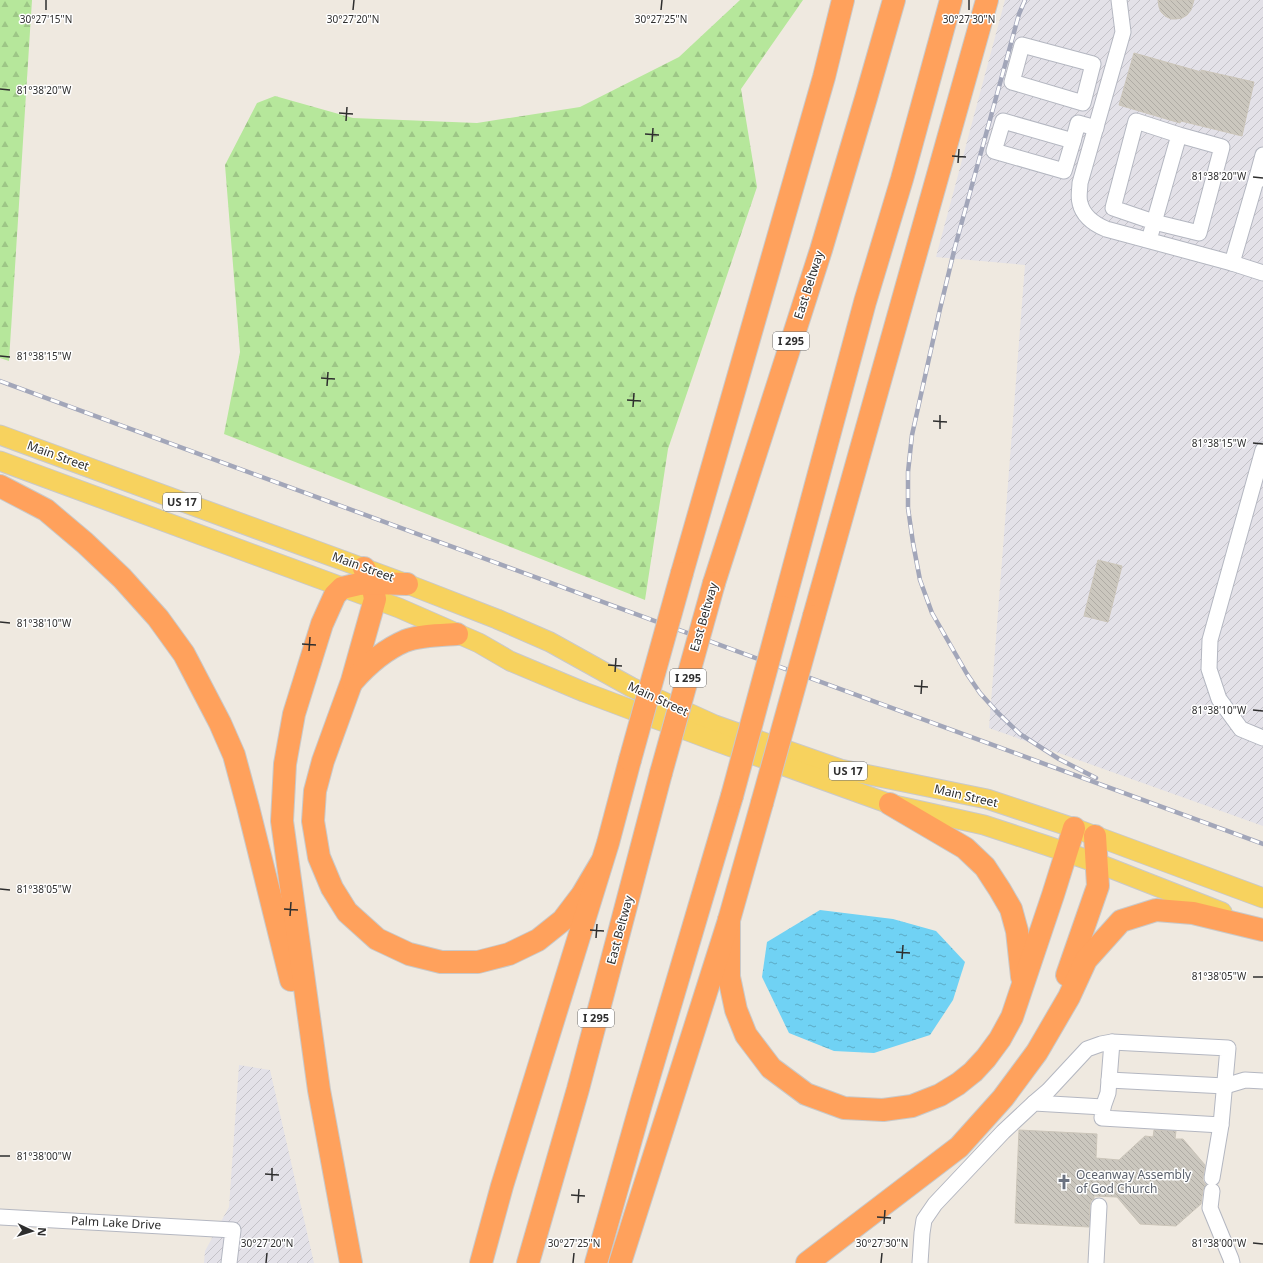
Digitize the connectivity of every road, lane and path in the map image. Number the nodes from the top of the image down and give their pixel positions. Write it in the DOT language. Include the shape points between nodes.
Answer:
graph roads {
  1 [pos="843,0"];
  2 [pos="887,0"];
  3 [pos="894,0"];
  4 [pos="951,0"];
  5 [pos="987,0"];
  6 [pos="1119,0"];
  7 [pos="866,98"];
  8 [pos="1083,103"];
  9 [pos="1078,123"];
  10 [pos="1096,128"];
  11 [pos="1179,135"];
  12 [pos="1073,141"];
  13 [pos="1263,155"];
  14 [pos="1260,178"];
  15 [pos="1154,222"];
  16 [pos="1149,240"];
  17 [pos="1232,263"];
  18 [pos="1263,273"];
  19 [pos="0,435"];
  20 [pos="1263,450"];
  21 [pos="0,461"];
  22 [pos="1260,470"];
  23 [pos="0,486"];
  24 [pos="370,583"];
  25 [pos="407,584"];
  26 [pos="342,588"];
  27 [pos="458,634"];
  28 [pos="352,681"];
  29 [pos="1263,738"];
  30 [pos="890,804"];
  31 [pos="1074,828"];
  32 [pos="1096,836"];
  33 [pos="1067,853"];
  34 [pos="601,863"];
  35 [pos="1097,863"];
  36 [pos="1263,898"];
  37 [pos="729,920"];
  38 [pos="1263,929"];
  39 [pos="1023,982"];
  40 [pos="1112,1042"];
  41 [pos="1037,1052"];
  42 [pos="1109,1080"];
  43 [pos="1263,1081"];
  44 [pos="1225,1086"];
  45 [pos="319,1090"];
  46 [pos="1034,1103"];
  47 [pos="1103,1107"];
  48 [pos="1221,1125"];
  49 [pos="1099,1206"];
  50 [pos="0,1217"];
  51 [pos="229,1263"];
  52 [pos="351,1263"];
  53 [pos="481,1263"];
  54 [pos="528,1263"];
  55 [pos="596,1263"];
  56 [pos="620,1263"];
  57 [pos="806,1263"];
  58 [pos="920,1263"];
  59 [pos="1096,1263"];
  60 [pos="1232,1263"];
  1 -- 34 [label="highway, bridge" via="824,77"];
  2 -- 7 [label="highway"];
  3 -- 7 [label="highway, East Beltway / I 295"];
  4 -- 55 [label="highway, bridge" via="865,302 732,796"];
  5 -- 37 [label="highway, bridge"];
  6 -- 10 [label="street" via="1123,32"];
  7 -- 54 [label="highway, East Beltway / I 295, bridge" via="821,250 714,583 578,1089"];
  8 -- 8 [label="street" via="1012,82 1022,45 1093,64"];
  8 -- 9 [label="street"];
  9 -- 10 [label="street"];
  9 -- 12 [label="street"];
  10 -- 16 [label="street" via="1080,183 1080,202 1085,215 1096,225 1106,229"];
  11 -- 15 [label="street"];
  11 -- 15 [label="street" via="1136,121 1113,208"];
  11 -- 15 [label="street" via="1222,147 1199,233"];
  12 -- 12 [label="street" via="1003,121 994,151 1064,171"];
  13 -- 14 [label="street"];
  14 -- 17 [label="street"];
  15 -- 16 [label="street"];
  16 -- 17 [label="street"];
  17 -- 18 [label="street"];
  19 -- 24 [label="main road, Main Street / US 17"];
  20 -- 22 [label="street"];
  21 -- 26 [label="main road, Main Street / US 17"];
  22 -- 29 [label="street" via="1210,640 1210,669 1219,699 1241,729"];
  23 -- 45 [label="highway" via="46,510 122,578 158,618 184,654 234,755"];
  24 -- 25 [label="highway"];
  24 -- 26 [label="highway"];
  24 -- 27 [label="main road, Main Street / US 17"];
  24 -- 28 [label="highway"];
  25 -- 31 [label="main road, Main Street / US 17" via="550,642 631,686 715,725 840,769 987,799"];
  26 -- 45 [label="highway" via="335,595 322,624 294,714 285,764 282,821"];
  27 -- 28 [label="highway" via="430,635 406,641 384,652"];
  27 -- 30 [label="main road, Main Street / US 17" via="510,661 584,692"];
  28 -- 34 [label="highway" via="323,761 315,791 313,821 319,857 332,888 347,912 377,939 409,954 441,962 478,962 509,954 538,940 563,920"];
  30 -- 33 [label="main road, Main Street / US 17" via="984,825"];
  30 -- 39 [label="highway" via="965,848 985,867 1011,909 1017,931"];
  31 -- 32 [label="main road, Main Street / US 17"];
  31 -- 33 [label="highway"];
  32 -- 35 [label="highway"];
  32 -- 36 [label="main road, Main Street / US 17"];
  33 -- 35 [label="main road, Main Street / US 17"];
  33 -- 39 [label="highway"];
  34 -- 53 [label="highway" via="502,1186"];
  35 -- 38 [label="main road, Main Street / US 17"];
  35 -- 41 [label="highway" via="1098,886 1066,979"];
  37 -- 39 [label="highway" via="729,977 736,1010 746,1035 771,1068 806,1094 844,1108 883,1110 912,1106 940,1095 958,1084 973,1072 1000,1039 1012,1017"];
  37 -- 56 [label="highway"];
  38 -- 41 [label="highway" via="1193,912 1156,910 1121,921 1086,960 1069,997"];
  40 -- 42 [label="street"];
  40 -- 44 [label="street" via="1228,1048"];
  40 -- 46 [label="street" via="1088,1048"];
  41 -- 57 [label="highway" via="1003,1098 958,1147"];
  42 -- 44 [label="street"];
  42 -- 47 [label="street"];
  43 -- 44 [label="street" via="1245,1080"];
  44 -- 48 [label="street"];
  45 -- 52 [label="highway"];
  46 -- 47 [label="street"];
  46 -- 58 [label="street" via="935,1204 924,1220"];
  47 -- 48 [label="street" via="1102,1118"];
  48 -- 60 [label="street" via="1210,1208"];
  49 -- 59 [label="street"];
  50 -- 51 [label="street, Palm Lake Drive" via="233,1230"];
}
